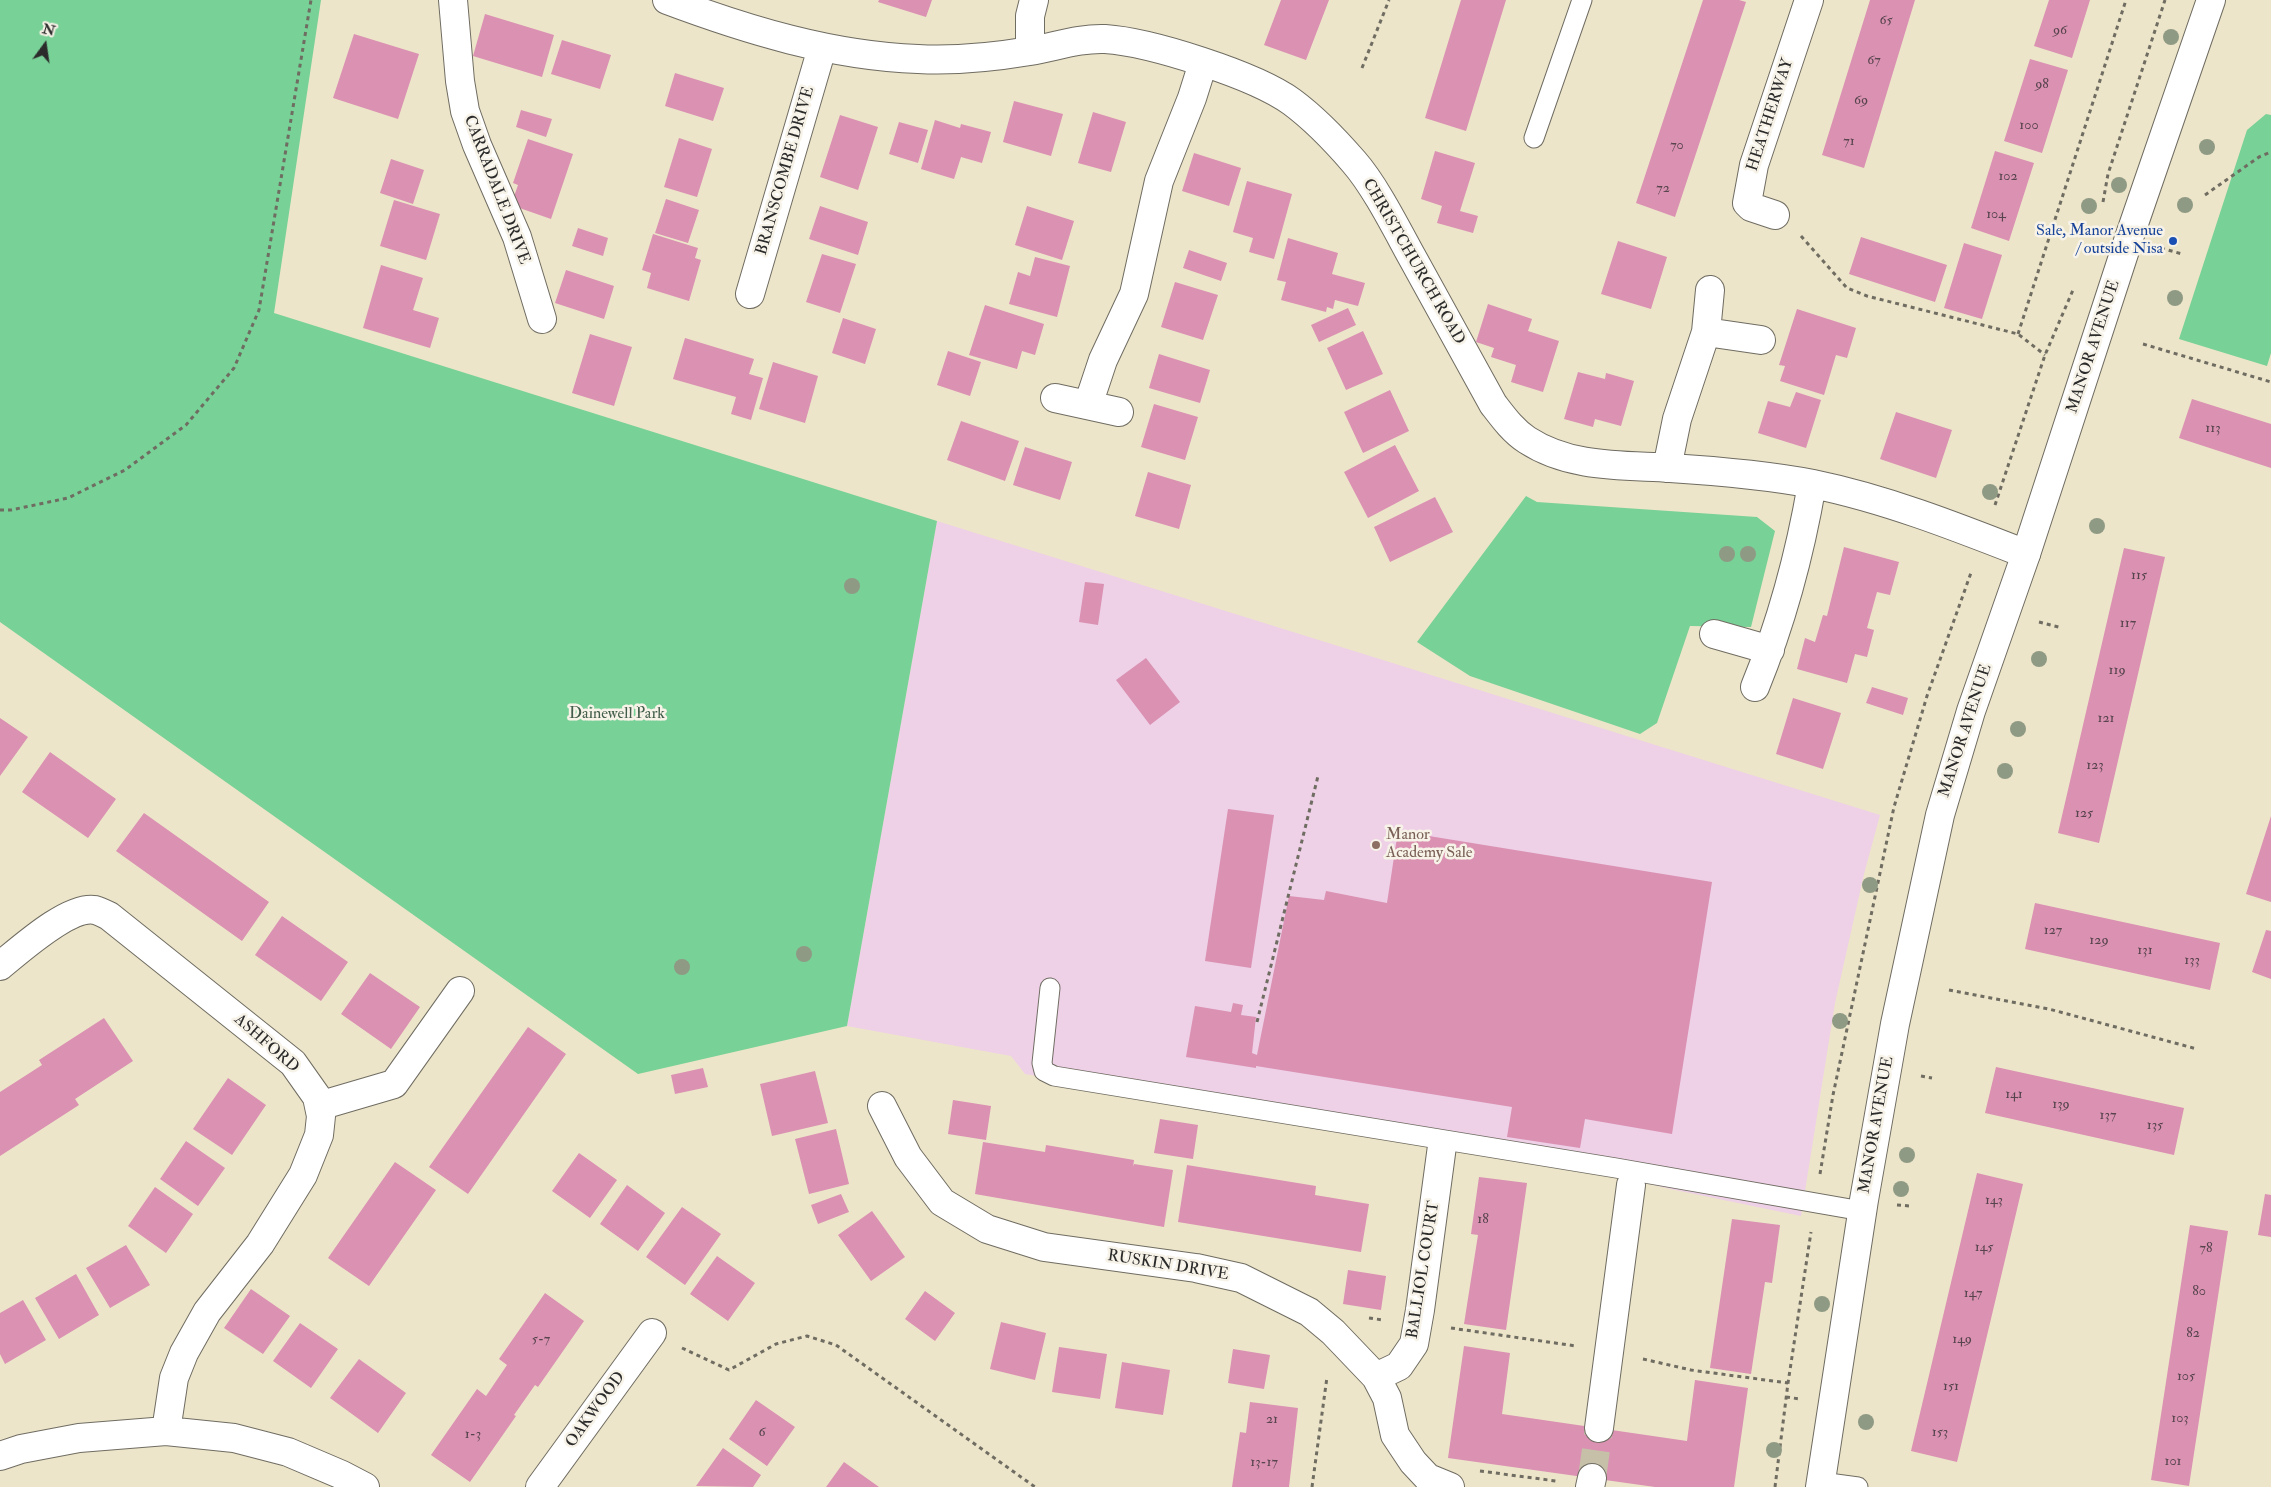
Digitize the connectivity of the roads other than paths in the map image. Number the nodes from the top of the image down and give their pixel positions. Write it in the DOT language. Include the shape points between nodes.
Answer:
graph roads {
  1 [pos="453,0"];
  2 [pos="667,0"];
  3 [pos="1034,0"];
  4 [pos="1582,0"];
  5 [pos="1809,0"];
  6 [pos="2211,0"];
  7 [pos="822,48"];
  8 [pos="1030,51"];
  9 [pos="1203,63"];
  10 [pos="1534,138"];
  11 [pos="1775,215"];
  12 [pos="1710,290"];
  13 [pos="750,294"];
  14 [pos="542,319"];
  15 [pos="1706,332"];
  16 [pos="1761,340"];
  17 [pos="1055,398"];
  18 [pos="1088,405"];
  19 [pos="1119,412"];
  20 [pos="1667,468"];
  21 [pos="1812,484"];
  22 [pos="2026,554"];
  23 [pos="1714,634"];
  24 [pos="1770,650"];
  25 [pos="1755,687"];
  26 [pos="0,966"];
  27 [pos="1050,988"];
  28 [pos="460,991"];
  29 [pos="319,1106"];
  30 [pos="882,1106"];
  31 [pos="1442,1146"];
  32 [pos="1631,1185"];
  33 [pos="1862,1211"];
  34 [pos="652,1333"];
  35 [pos="1376,1377"];
  36 [pos="1599,1428"];
  37 [pos="166,1431"];
  38 [pos="0,1456"];
  39 [pos="1820,1485"];
  40 [pos="365,1487"];
  41 [pos="540,1487"];
  42 [pos="1450,1487"];
  43 [pos="1858,1487"];
  1 -- 14 [label="street, CARRADALE DRIVE" via="465,111 517,237"];
  2 -- 7 [label="street, CHRISTCHURCH ROAD"];
  3 -- 8 [label="street" via="1030,16"];
  4 -- 10 [label="lane"];
  5 -- 11 [label="street, HEATHERWAY" via="1754,165 1748,196 1747,203 1751,207"];
  6 -- 22 [label="street, MANOR AVENUE"];
  7 -- 8 [label="street, CHRISTCHURCH ROAD" via="918,59 958,59"];
  7 -- 13 [label="street, BRANSCOMBE DRIVE"];
  8 -- 9 [label="street, CHRISTCHURCH ROAD" via="1072,41 1104,39 1148,46"];
  9 -- 18 [label="street" via="1159,181 1134,294 1103,360"];
  9 -- 20 [label="street, CHRISTCHURCH ROAD" via="1260,84 1290,101 1326,132 1356,165 1393,222 1493,404 1526,440 1576,460 1609,466"];
  12 -- 15 [label="street"];
  15 -- 16 [label="street"];
  15 -- 20 [label="street" via="1677,420"];
  17 -- 18 [label="street"];
  18 -- 19 [label="street"];
  20 -- 21 [label="street, CHRISTCHURCH ROAD" via="1745,473"];
  21 -- 22 [label="street, CHRISTCHURCH ROAD" via="1879,501"];
  21 -- 24 [label="street" via="1804,532"];
  22 -- 33 [label="street, MANOR AVENUE" via="1971,711 1940,815 1895,1024"];
  23 -- 24 [label="street"];
  24 -- 25 [label="street"];
  26 -- 29 [label="street, ASHFORD" via="53,925 76,913 94,910 109,916 293,1063 317,1097"];
  27 -- 33 [label="lane" via="1042,1063 1044,1072 1054,1076"];
  28 -- 29 [label="street" via="394,1084"];
  29 -- 37 [label="street, ASHFORD" via="319,1135 303,1175 260,1244 207,1312 184,1353 174,1378"];
  30 -- 35 [label="street, RUSKIN DRIVE" via="908,1156 942,1202 987,1229 1044,1247 1196,1268 1241,1278 1309,1312"];
  31 -- 35 [label="street, BALLIOL COURT" via="1414,1344 1399,1366"];
  32 -- 36 [label="street"];
  33 -- 39 [label="street, MANOR AVENUE"];
  34 -- 41 [label="street, OAKWOOD"];
  35 -- 42 [label="street, RUSKIN DRIVE" via="1387,1398 1395,1435 1413,1462 1428,1478"];
  37 -- 38 [label="street" via="79,1438"];
  37 -- 40 [label="street" via="234,1438 288,1452"];
  39 -- 43 [label="lane"];
}
